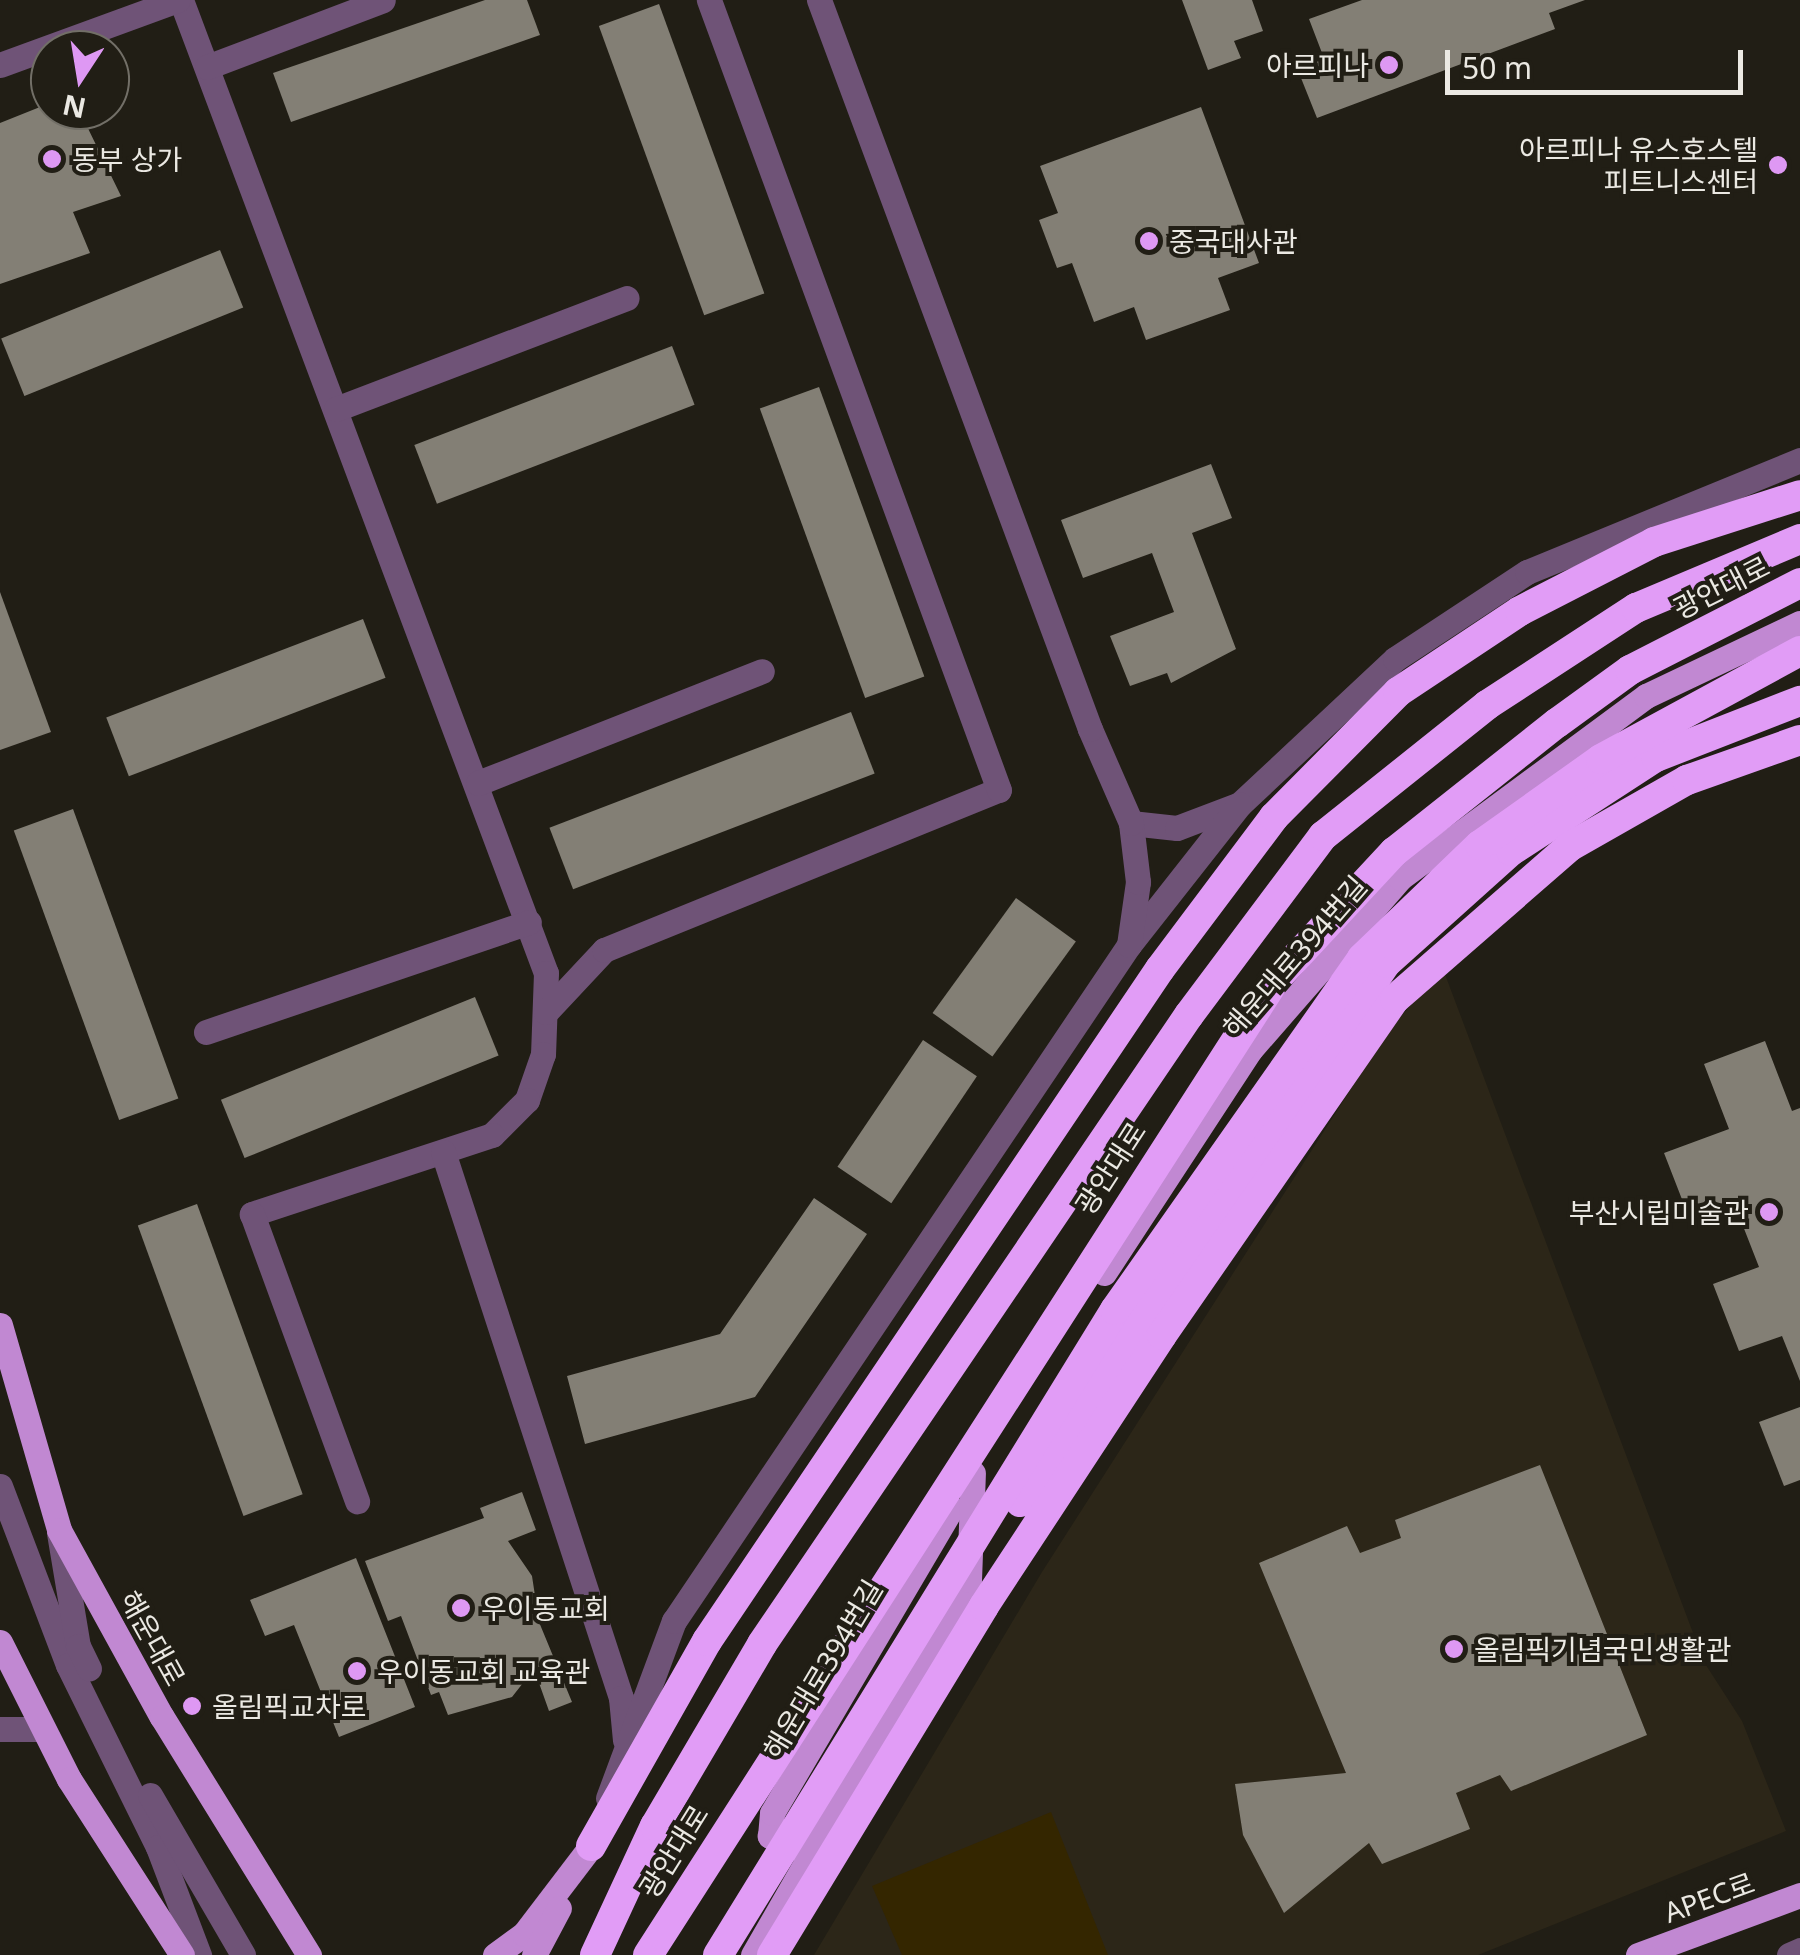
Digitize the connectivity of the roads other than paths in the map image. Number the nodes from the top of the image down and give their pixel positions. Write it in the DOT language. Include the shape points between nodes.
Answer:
graph roads {
  1 [pos="180,0"];
  2 [pos="384,0"];
  3 [pos="709,0"];
  4 [pos="819,0"];
  5 [pos="0,65"];
  6 [pos="206,67"];
  7 [pos="626,298"];
  8 [pos="336,408"];
  9 [pos="1800,460"];
  10 [pos="1800,495"];
  11 [pos="1800,539"];
  12 [pos="1800,583"];
  13 [pos="1800,623"];
  14 [pos="1800,651"];
  15 [pos="762,671"];
  16 [pos="1800,701"];
  17 [pos="1800,740"];
  18 [pos="478,783"];
  19 [pos="1240,804"];
  20 [pos="1131,822"];
  21 [pos="528,922"];
  22 [pos="1129,945"];
  23 [pos="546,1012"];
  24 [pos="206,1032"];
  25 [pos="443,1152"];
  26 [pos="0,1325"];
  27 [pos="973,1473"];
  28 [pos="0,1486"];
  29 [pos="356,1501"];
  30 [pos="59,1530"];
  31 [pos="969,1580"];
  32 [pos="0,1642"];
  33 [pos="44,1728"];
  34 [pos="0,1729"];
  35 [pos="626,1745"];
  36 [pos="829,1822"];
  37 [pos="592,1846"];
  38 [pos="1800,1896"];
  39 [pos="1800,1950"];
  40 [pos="182,1955"];
  41 [pos="199,1955"];
  42 [pos="242,1955"];
  43 [pos="310,1955"];
  44 [pos="495,1955"];
  45 [pos="534,1955"];
  46 [pos="595,1955"];
  47 [pos="648,1955"];
  48 [pos="718,1955"];
  49 [pos="754,1955"];
  50 [pos="772,1955"];
  51 [pos="1638,1955"];
  52 [pos="1789,1955"];
  1 -- 5 [label="street"];
  1 -- 6 [label="street"];
  2 -- 6 [label="street"];
  3 -- 23 [label="street" via="999,790 604,950"];
  4 -- 20 [label="street" via="1090,729"];
  6 -- 8 [label="street"];
  7 -- 8 [label="street"];
  8 -- 18 [label="street"];
  9 -- 19 [label="street" via="1527,572 1395,658"];
  10 -- 37 [label="highway" via="1654,542 1520,611 1398,692 1274,817 1160,969 706,1641"];
  11 -- 46 [label="highway" via="1636,608 1487,705 1323,836 1190,1015 762,1644 655,1826"];
  12 -- 47 [label="highway, 광안대로" via="1630,670 1557,723 1394,852 1275,980"];
  13 -- 27 [label="main road, 해운대로394번길" via="1646,696 1400,878 1250,1050"];
  14 -- 48 [label="highway" via="1601,758 1480,844 1362,958 1115,1310"];
  15 -- 18 [label="street"];
  16 -- 31 [label="highway" via="1656,757 1511,851 1386,964"];
  17 -- 50 [label="highway" via="1686,780 1569,846 1395,999 1016,1558"];
  18 -- 21 [label="street"];
  19 -- 20 [label="street" via="1178,828"];
  19 -- 22 [label="street"];
  20 -- 22 [label="street" via="1138,882"];
  21 -- 23 [label="street" via="546,973"];
  21 -- 24 [label="street"];
  22 -- 35 [label="street" via="674,1621"];
  23 -- 25 [label="street" via="543,1054 527,1100 492,1134"];
  25 -- 29 [label="street" via="252,1214"];
  25 -- 35 [label="street" via="620,1698"];
  26 -- 30 [label="main road, 해운대로"];
  27 -- 31 [label="main road"];
  27 -- 36 [label="main road, 해운대로394번길" via="772,1813 770,1836 797,1848"];
  28 -- 41 [label="street" via="68,1665 158,1847"];
  30 -- 42 [label="street" via="78,1646 124,1747"];
  30 -- 43 [label="main road, 해운대로" via="162,1717"];
  31 -- 36 [label="main road"];
  32 -- 33 [label="main road"];
  33 -- 34 [label="street"];
  33 -- 40 [label="main road"];
  35 -- 37 [label="street"];
  36 -- 49 [label="main road"];
  37 -- 44 [label="main road" via="524,1934"];
  37 -- 45 [label="main road"];
  38 -- 51 [label="main road, APEC로"];
  39 -- 52 [label="street"];
}
